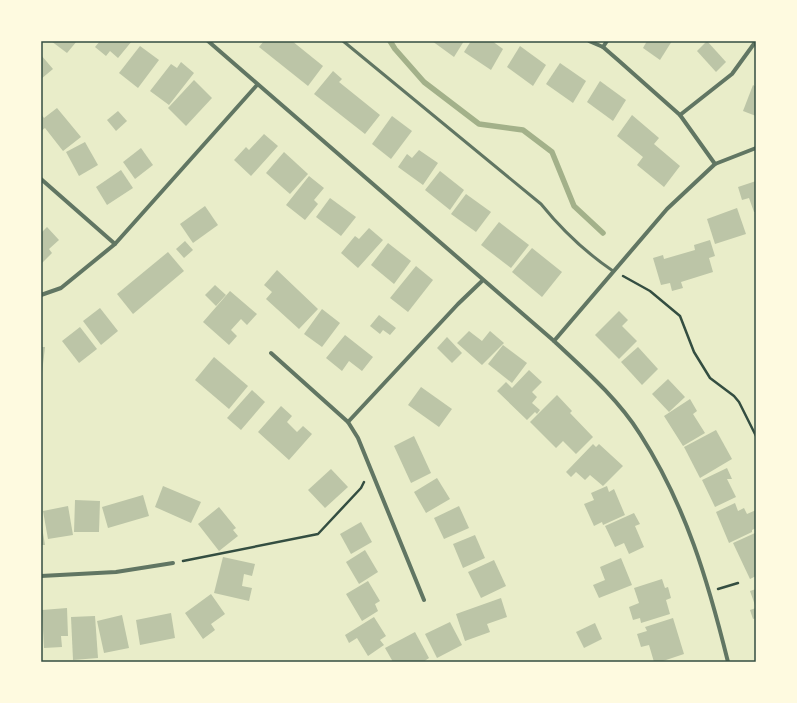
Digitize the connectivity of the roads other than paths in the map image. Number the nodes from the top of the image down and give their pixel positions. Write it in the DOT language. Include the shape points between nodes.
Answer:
graph roads {
  1 [pos="208,41"];
  2 [pos="343,41"];
  3 [pos="589,41"];
  4 [pos="607,41"];
  5 [pos="756,41"];
  6 [pos="603,47"];
  7 [pos="257,86"];
  8 [pos="680,115"];
  9 [pos="756,148"];
  10 [pos="715,164"];
  11 [pos="41,179"];
  12 [pos="115,244"];
  13 [pos="613,271"];
  14 [pos="482,281"];
  15 [pos="41,295"];
  16 [pos="554,341"];
  17 [pos="271,353"];
  18 [pos="348,422"];
  19 [pos="173,563"];
  20 [pos="41,576"];
  21 [pos="424,600"];
  22 [pos="728,662"];
  1 -- 7 [label="street"];
  2 -- 13 [label="lane" via="541,204 558,226 590,256"];
  3 -- 6 [label="street"];
  4 -- 6 [label="street"];
  5 -- 8 [label="street" via="732,74"];
  6 -- 8 [label="street"];
  7 -- 12 [label="street"];
  7 -- 14 [label="street"];
  8 -- 10 [label="street"];
  9 -- 10 [label="street"];
  10 -- 13 [label="street" via="667,208"];
  11 -- 12 [label="street"];
  12 -- 15 [label="street" via="61,288"];
  13 -- 16 [label="street"];
  14 -- 16 [label="street"];
  14 -- 18 [label="street"];
  16 -- 22 [label="street" via="600,384 640,433 677,498 709,585"];
  17 -- 18 [label="street"];
  18 -- 21 [label="street" via="358,438"];
  19 -- 20 [label="street" via="116,572"];
}
